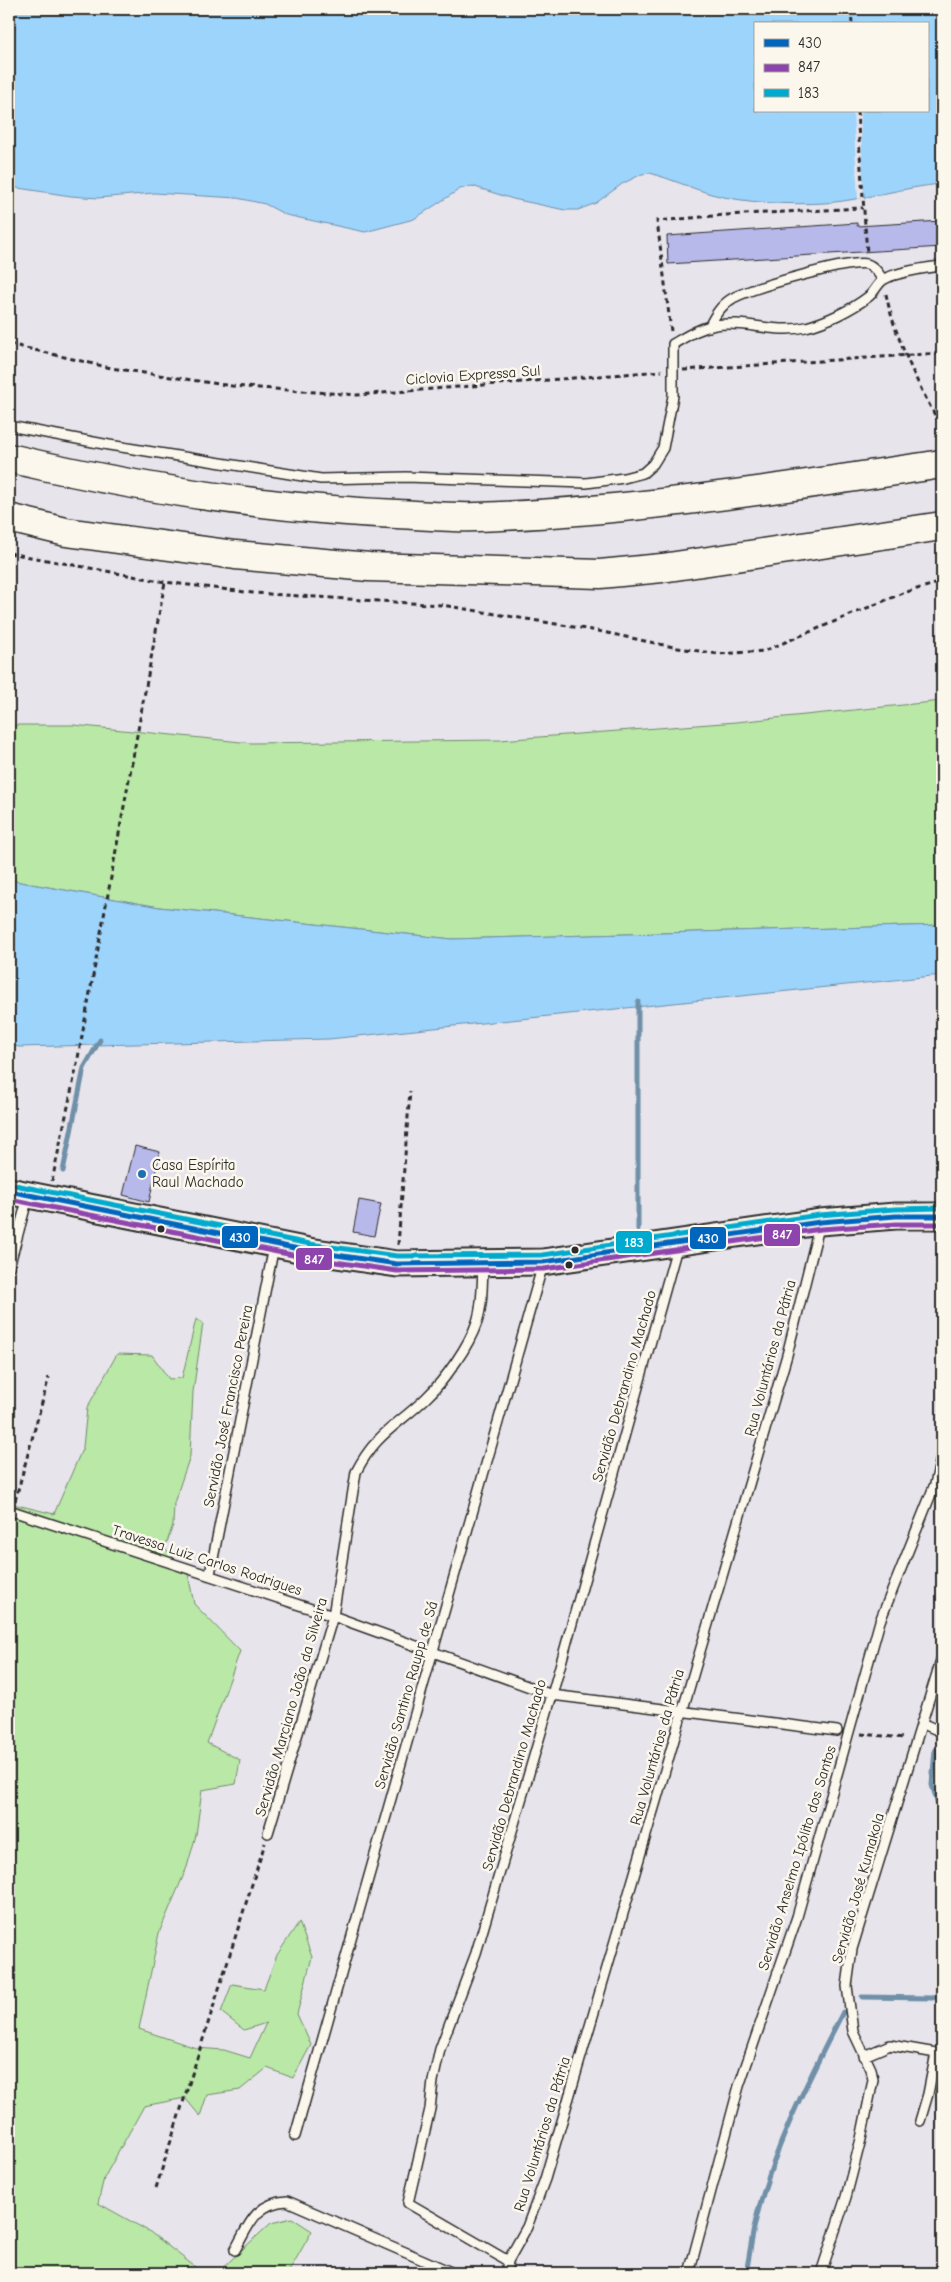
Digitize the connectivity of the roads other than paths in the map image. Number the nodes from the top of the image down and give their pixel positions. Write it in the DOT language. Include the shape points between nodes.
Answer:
graph roads {
  1 [pos="942,266"];
  2 [pos="883,280"];
  3 [pos="709,327"];
  4 [pos="9,426"];
  5 [pos="9,458"];
  6 [pos="942,464"];
  7 [pos="9,518"];
  8 [pos="942,526"];
  9 [pos="29,1194"];
  10 [pos="942,1216"];
  11 [pos="820,1222"];
  12 [pos="274,1244"];
  13 [pos="678,1244"];
  14 [pos="543,1262"];
  15 [pos="483,1264"];
  16 [pos="9,1267"];
  17 [pos="942,1454"];
  18 [pos="12,1512"];
  19 [pos="210,1574"];
  20 [pos="334,1616"];
  21 [pos="433,1651"];
  22 [pos="942,1657"];
  23 [pos="552,1695"];
  24 [pos="682,1712"];
  25 [pos="921,1723"];
  26 [pos="837,1731"];
  27 [pos="942,1732"];
  28 [pos="268,1833"];
  29 [pos="864,2056"];
  30 [pos="920,2121"];
  31 [pos="295,2136"];
  32 [pos="235,2250"];
  33 [pos="508,2261"];
  34 [pos="453,2273"];
  35 [pos="506,2273"];
  36 [pos="689,2273"];
  37 [pos="821,2273"];
  1 -- 2 [label="lane"];
  2 -- 3 [label="lane" via="868,297 852,307 808,326 792,330 735,324"];
  2 -- 3 [label="lane" via="868,264 830,268 733,298 719,310"];
  3 -- 4 [label="lane" via="673,344 673,396 666,439 653,464 642,473 624,478 586,483 406,477 321,479 109,446"];
  5 -- 6 [label="highway" via="97,478 327,511 476,517 653,504"];
  7 -- 8 [label="highway" via="66,532 235,555 370,567 600,574 662,568"];
  9 -- 12 [label="main road"];
  9 -- 16 [label="lane"];
  10 -- 11 [label="main road"];
  11 -- 13 [label="main road"];
  11 -- 24 [label="lane, Rua Voluntários da Pátria" via="787,1355"];
  12 -- 15 [label="main road" via="397,1264"];
  12 -- 19 [label="lane, Servidão José Francisco Pereira"];
  13 -- 14 [label="main road"];
  13 -- 23 [label="lane, Servidão Debrandino Machado"];
  14 -- 15 [label="main road"];
  14 -- 21 [label="lane, Servidão Santino Raupp de Sá"];
  15 -- 20 [label="lane, Servidão Marciano João da Silveira" via="480,1307 470,1337 439,1385 376,1441 356,1472"];
  17 -- 36 [label="lane, Servidão Anselmo Ipólito dos Santos" via="935,1484 880,1622 797,1917 739,2086"];
  18 -- 19 [label="lane, Travessa Luiz Carlos Rodrigues"];
  19 -- 20 [label="lane, Travessa Luiz Carlos Rodrigues"];
  20 -- 21 [label="lane, Travessa Luiz Carlos Rodrigues"];
  20 -- 28 [label="lane, Servidão Marciano João da Silveira"];
  21 -- 23 [label="lane, Travessa Luiz Carlos Rodrigues"];
  21 -- 31 [label="lane, Servidão Santino Raupp de Sá"];
  22 -- 25 [label="lane, Servidão José Kumakola"];
  23 -- 24 [label="lane, Travessa Luiz Carlos Rodrigues"];
  23 -- 33 [label="lane, Servidão Debrandino Machado" via="476,1953 440,2049 430,2110 408,2203"];
  24 -- 26 [label="lane, Travessa Luiz Carlos Rodrigues"];
  24 -- 33 [label="lane, Rua Voluntários da Pátria" via="545,2179 527,2227"];
  25 -- 27 [label="lane"];
  25 -- 29 [label="lane, Servidão José Kumakola" via="861,1917 847,1974 854,2031"];
  29 -- 30 [label="lane" via="890,2045 936,2053"];
  29 -- 37 [label="lane, Servidão José Kumakola" via="871,2069 870,2100 846,2197"];
  32 -- 34 [label="lane" via="256,2213 264,2206 287,2201"];
  33 -- 35 [label="lane, Rua Voluntários da Pátria"];
}
